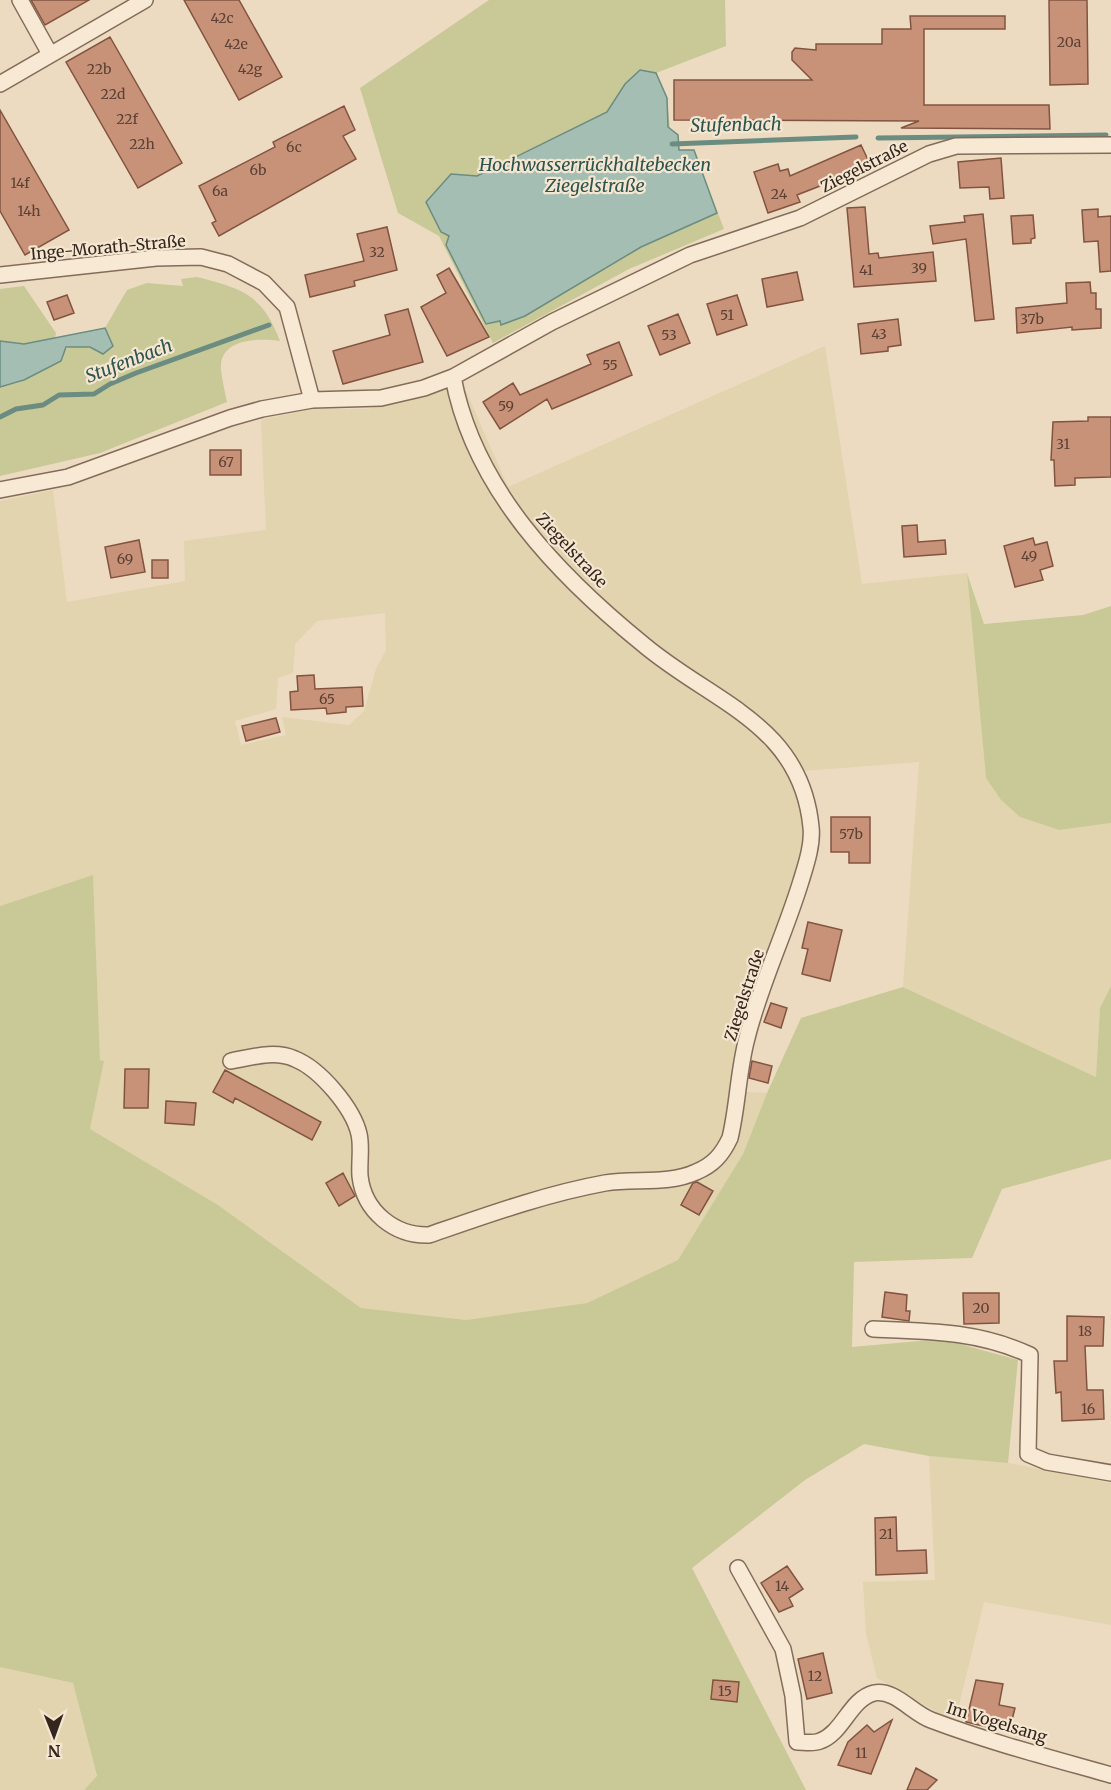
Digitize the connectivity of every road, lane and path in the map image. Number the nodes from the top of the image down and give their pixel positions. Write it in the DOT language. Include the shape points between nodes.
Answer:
graph roads {
  1 [pos="20,0"];
  2 [pos="145,0"];
  3 [pos="50,54"];
  4 [pos="0,84"];
  5 [pos="1111,145"];
  6 [pos="0,275"];
  7 [pos="453,377"];
  8 [pos="312,400"];
  9 [pos="0,490"];
  10 [pos="231,1061"];
  11 [pos="873,1329"];
  12 [pos="1111,1473"];
  13 [pos="738,1568"];
  14 [pos="1111,1775"];
  1 -- 3 [label="street"];
  2 -- 3 [label="street"];
  3 -- 4 [label="street"];
  5 -- 7 [label="street, Ziegelstraße" via="956,146 929,153 800,218 690,255 552,322"];
  6 -- 8 [label="street, Inge-Morath-Straße" via="156,258 201,257 228,264 264,283 287,307"];
  7 -- 8 [label="street, Ziegelstraße" via="381,398"];
  7 -- 10 [label="street, Ziegelstraße" via="470,437 512,512 608,615 769,736 790,759 804,789 812,829 807,862 747,1038 730,1138 723,1153 694,1174 568,1191 417,1236 387,1224 376,1211 363,1190 359,1135 352,1116 316,1074 295,1059 269,1054"];
  8 -- 9 [label="street, Ziegelstraße" via="249,412 68,477"];
  11 -- 12 [label="street" via="963,1333 1003,1342 1030,1355 1028,1454 1047,1462"];
  13 -- 14 [label="street, Im Vogelsang" via="783,1649 797,1742 819,1742 834,1733 860,1701 873,1693 886,1693 925,1718 965,1733"];
}
